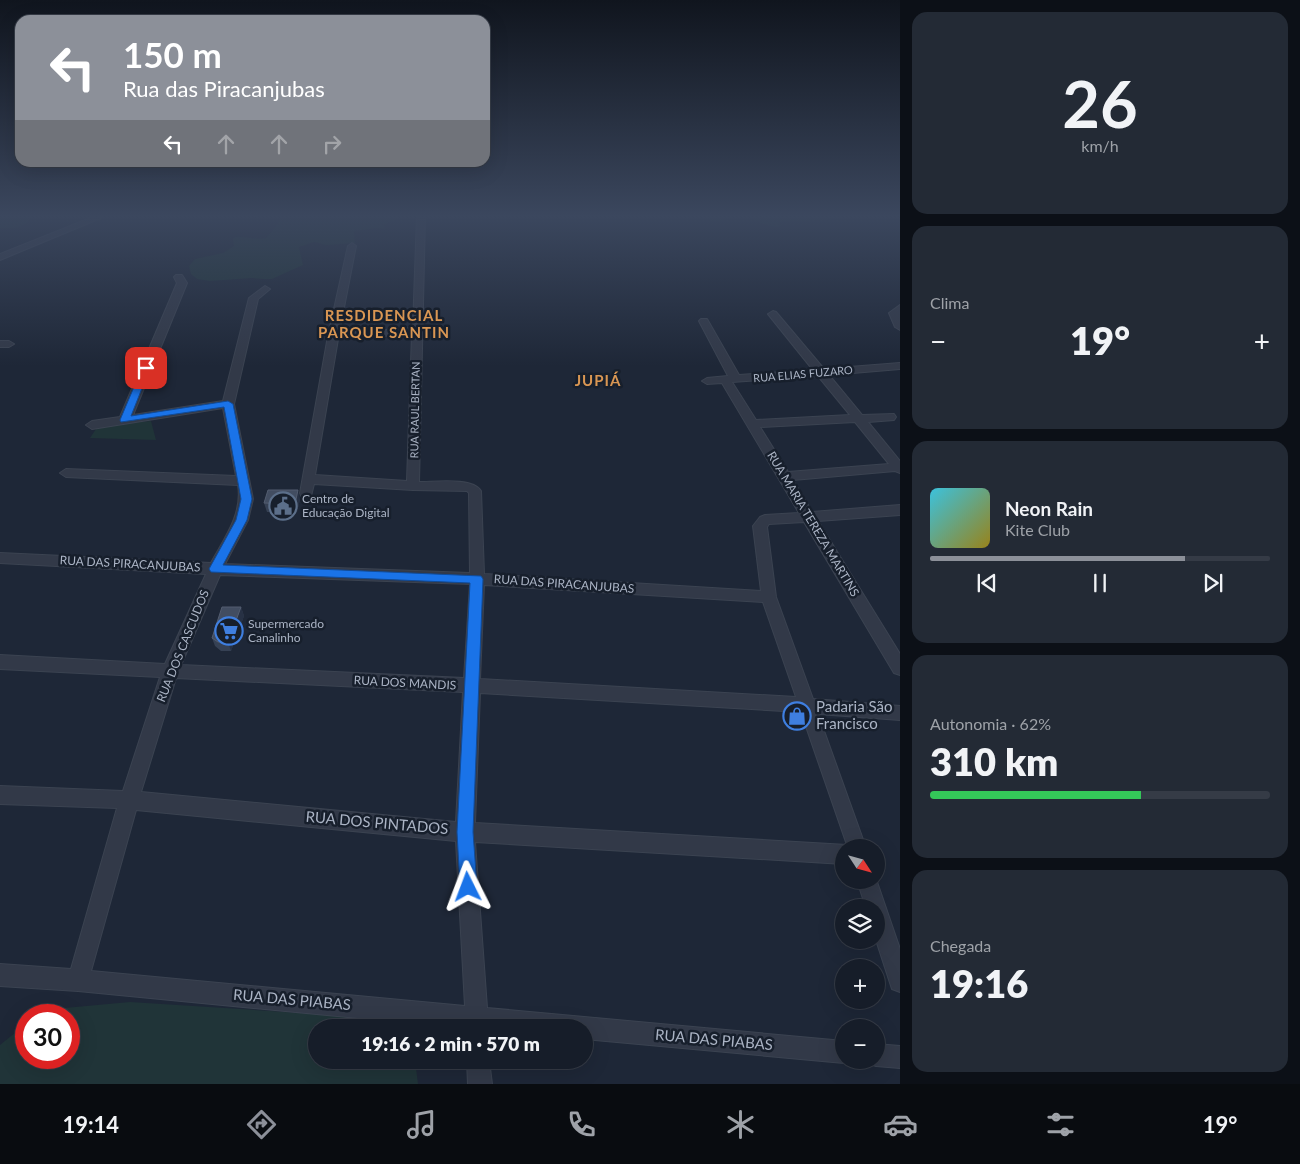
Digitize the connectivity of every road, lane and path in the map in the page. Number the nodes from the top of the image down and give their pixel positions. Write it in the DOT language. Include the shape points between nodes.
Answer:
graph roads {
  1 [pos="348,266"];
  2 [pos="418,266"];
  3 [pos="179,277"];
  4 [pos="265,289"];
  5 [pos="900,308"];
  6 [pos="773,314"];
  7 [pos="704,321"];
  8 [pos="900,327"];
  9 [pos="416,331"];
  10 [pos="333,336"];
  11 [pos="900,366"];
  12 [pos="820,373"];
  13 [pos="731,380"];
  14 [pos="707,381"];
  15 [pos="228,404"];
  16 [pos="890,417"];
  17 [pos="859,419"];
  18 [pos="125,420"];
  19 [pos="752,424"];
  20 [pos="92,425"];
  21 [pos="899,468"];
  22 [pos="66,474"];
  23 [pos="783,477"];
  24 [pos="308,479"];
  25 [pos="243,481"];
  26 [pos="413,486"];
  27 [pos="306,493"];
  28 [pos="898,514"];
  29 [pos="807,516"];
  30 [pos="0,558"];
  31 [pos="215,569"];
  32 [pos="477,579"];
  33 [pos="769,597"];
  34 [pos="0,662"];
  35 [pos="900,668"];
  36 [pos="170,672"];
  37 [pos="473,686"];
  38 [pos="806,706"];
  39 [pos="900,714"];
  40 [pos="0,795"];
  41 [pos="129,800"];
  42 [pos="465,832"];
  43 [pos="853,839"];
  44 [pos="835,853"];
  45 [pos="885,935"];
  46 [pos="0,976"];
  47 [pos="78,980"];
  48 [pos="900,981"];
  49 [pos="448,1019"];
  50 [pos="476,1019"];
  51 [pos="593,1029"];
  52 [pos="835,1051"];
  53 [pos="885,1056"];
  54 [pos="900,1057"];
  55 [pos="479,1069"];
  56 [pos="480,1084"];
  1 -- 10 [label="street"];
  2 -- 9 [label="street, RUA RAUL BERTAN"];
  3 -- 18 [label="street" via="182,283"];
  4 -- 15 [label="street, RUA DOS CASCUDOS" via="254,298"];
  5 -- 8 [label="street" via="894,313"];
  6 -- 12 [label="street"];
  7 -- 13 [label="street, RUA MARIA TEREZA MARTINS"];
  9 -- 10 [label="street"];
  9 -- 26 [label="street, RUA RAUL BERTAN"];
  10 -- 24 [label="street"];
  11 -- 12 [label="street, RUA ELIAS FUZARO"];
  12 -- 13 [label="street, RUA ELIAS FUZARO"];
  12 -- 17 [label="street"];
  13 -- 14 [label="street, RUA ELIAS FUZARO"];
  13 -- 19 [label="street, RUA MARIA TEREZA MARTINS"];
  15 -- 18 [label="street"];
  15 -- 25 [label="street, RUA DOS CASCUDOS"];
  16 -- 17 [label="street"];
  17 -- 19 [label="street"];
  17 -- 21 [label="street"];
  18 -- 20 [label="street"];
  19 -- 23 [label="street, RUA MARIA TEREZA MARTINS"];
  21 -- 23 [label="street"];
  22 -- 25 [label="street"];
  23 -- 29 [label="street, RUA MARIA TEREZA MARTINS"];
  24 -- 26 [label="street"];
  24 -- 27 [label="street"];
  25 -- 31 [label="street, RUA DOS CASCUDOS" via="247,499 241,520"];
  26 -- 32 [label="street" via="470,487 475,491"];
  28 -- 29 [label="street"];
  29 -- 33 [label="street" via="761,523"];
  29 -- 35 [label="street, RUA MARIA TEREZA MARTINS"];
  30 -- 31 [label="street, RUA DAS PIRACANJUBAS"];
  31 -- 32 [label="street, RUA DAS PIRACANJUBAS"];
  31 -- 36 [label="street, RUA DOS CASCUDOS"];
  32 -- 33 [label="street, RUA DAS PIRACANJUBAS"];
  32 -- 37 [label="street"];
  33 -- 38 [label="street"];
  34 -- 36 [label="street, RUA DOS MANDIS"];
  36 -- 37 [label="street, RUA DOS MANDIS"];
  36 -- 41 [label="street, RUA DOS CASCUDOS"];
  37 -- 38 [label="street, RUA DOS MANDIS"];
  37 -- 42 [label="street"];
  38 -- 39 [label="street, RUA DOS MANDIS"];
  38 -- 43 [label="street"];
  40 -- 41 [label="street, RUA DOS PINTADOS"];
  41 -- 42 [label="street, RUA DOS PINTADOS"];
  41 -- 47 [label="street, RUA DOS CASCUDOS"];
  42 -- 44 [label="street, RUA DOS PINTADOS"];
  42 -- 50 [label="street"];
  45 -- 48 [label="street"];
  46 -- 47 [label="street, RUA DAS PIABAS"];
  47 -- 49 [label="street, RUA DAS PIABAS"];
  51 -- 52 [label="street, RUA DAS PIABAS"];
  53 -- 54 [label="street"];
  55 -- 56 [label="street"];
}
